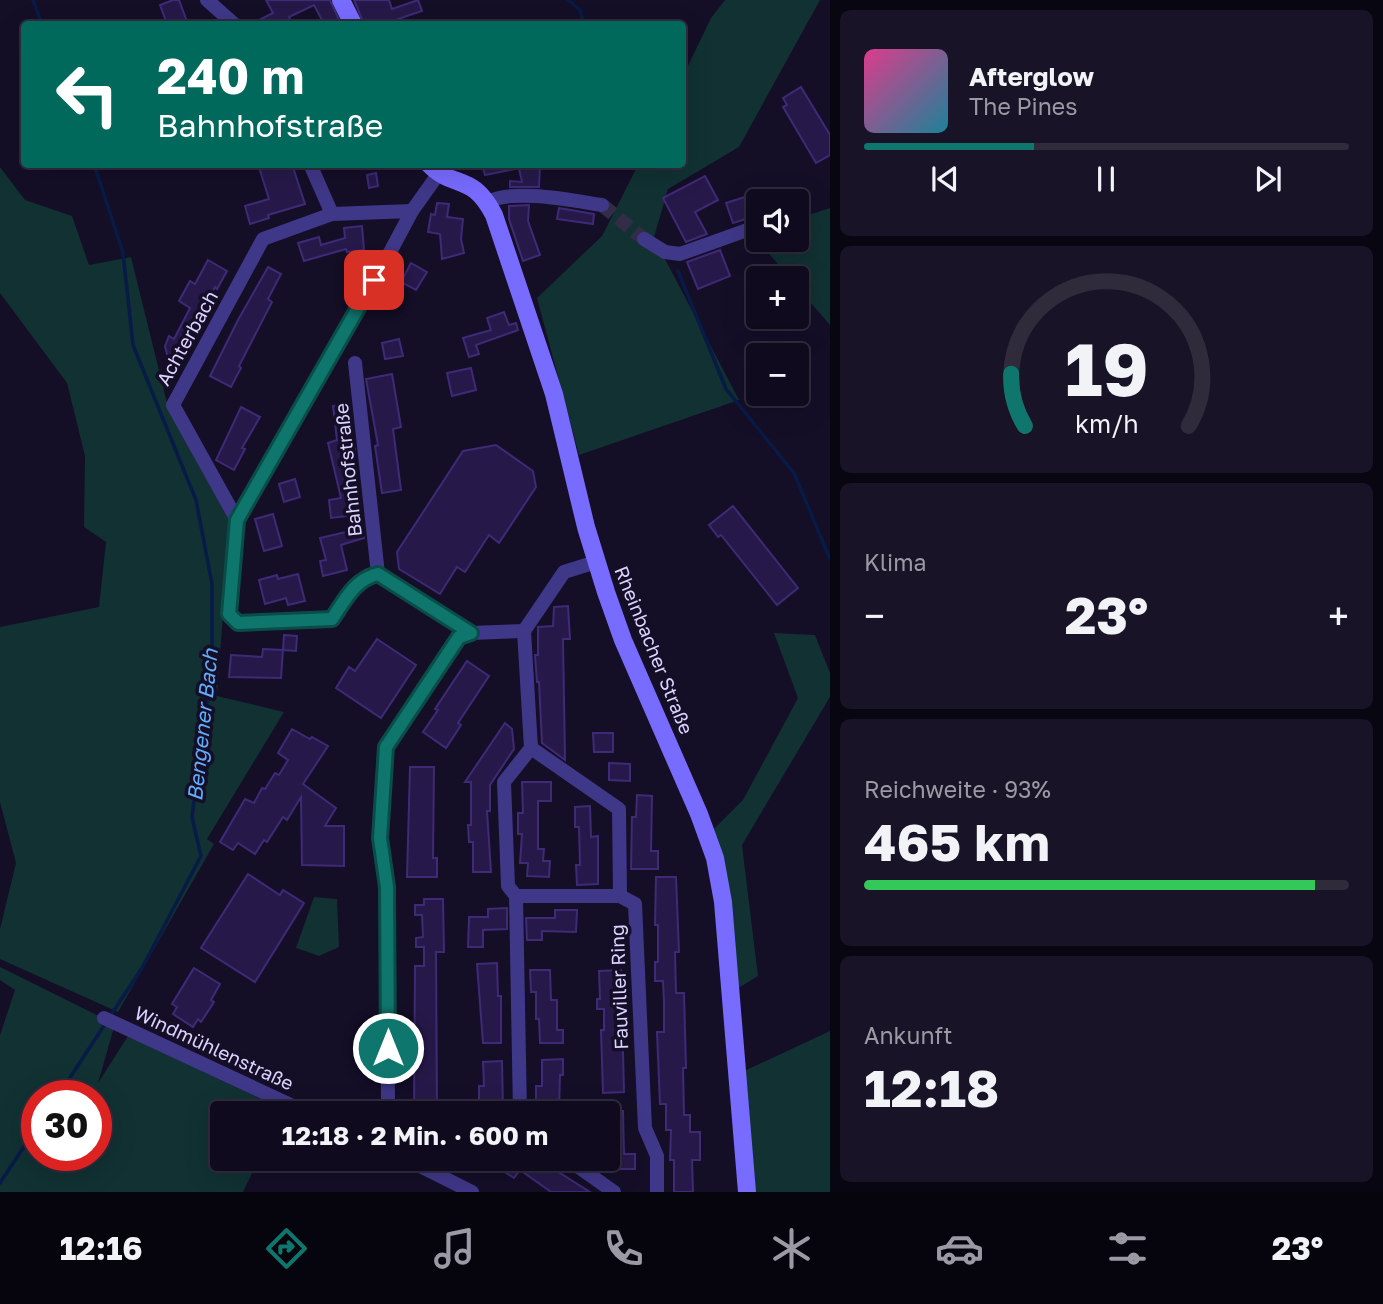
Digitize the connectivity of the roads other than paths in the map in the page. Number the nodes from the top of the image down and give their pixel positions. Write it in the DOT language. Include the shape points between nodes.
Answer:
graph roads {
  1 [pos="207,0"];
  2 [pos="341,0"];
  3 [pos="231,21"];
  4 [pos="352,21"];
  5 [pos="312,168"];
  6 [pos="434,169"];
  7 [pos="488,202"];
  8 [pos="602,205"];
  9 [pos="412,211"];
  10 [pos="332,214"];
  11 [pos="746,230"];
  12 [pos="645,239"];
  13 [pos="355,363"];
  14 [pos="237,520"];
  15 [pos="596,562"];
  16 [pos="378,574"];
  17 [pos="524,631"];
  18 [pos="471,633"];
  19 [pos="531,748"];
  20 [pos="516,896"];
  21 [pos="620,896"];
  22 [pos="104,1018"];
  23 [pos="282,1101"];
  24 [pos="388,1101"];
  25 [pos="520,1101"];
  26 [pos="430,1171"];
  27 [pos="584,1171"];
  28 [pos="472,1192"];
  29 [pos="614,1192"];
  30 [pos="657,1192"];
  31 [pos="747,1192"];
  1 -- 3 [label="street"];
  2 -- 4 [label="main road"];
  5 -- 10 [label="street"];
  6 -- 7 [label="main road" via="473,187"];
  6 -- 9 [label="street, Bahnhofstraße"];
  7 -- 8 [label="street" via="505,197 551,198"];
  7 -- 15 [label="main road, Rheinbacher Straße" via="554,394"];
  9 -- 10 [label="street"];
  9 -- 14 [label="street, Bahnhofstraße"];
  10 -- 14 [label="street, Achterbach" via="263,239 173,405"];
  11 -- 12 [label="street" via="680,254 665,252"];
  13 -- 16 [label="street, Bahnhofstraße"];
  14 -- 16 [label="street, Bahnhofstraße" via="229,614 238,623 332,619 354,587"];
  15 -- 17 [label="street" via="564,572"];
  15 -- 31 [label="main road, Rheinbacher Straße" via="623,640 715,858 723,902"];
  16 -- 18 [label="street"];
  17 -- 18 [label="street"];
  17 -- 19 [label="street"];
  18 -- 24 [label="street" via="459,637 386,747 380,838 387,887"];
  19 -- 20 [label="street" via="504,782 508,886"];
  19 -- 21 [label="street, Fauviller Ring" via="620,809"];
  20 -- 21 [label="street"];
  20 -- 25 [label="street"];
  21 -- 30 [label="street, Fauviller Ring" via="635,904 645,1128 657,1156"];
  22 -- 23 [label="street, Windmühlenstraße"];
  26 -- 28 [label="street"];
  27 -- 29 [label="street"];
}
